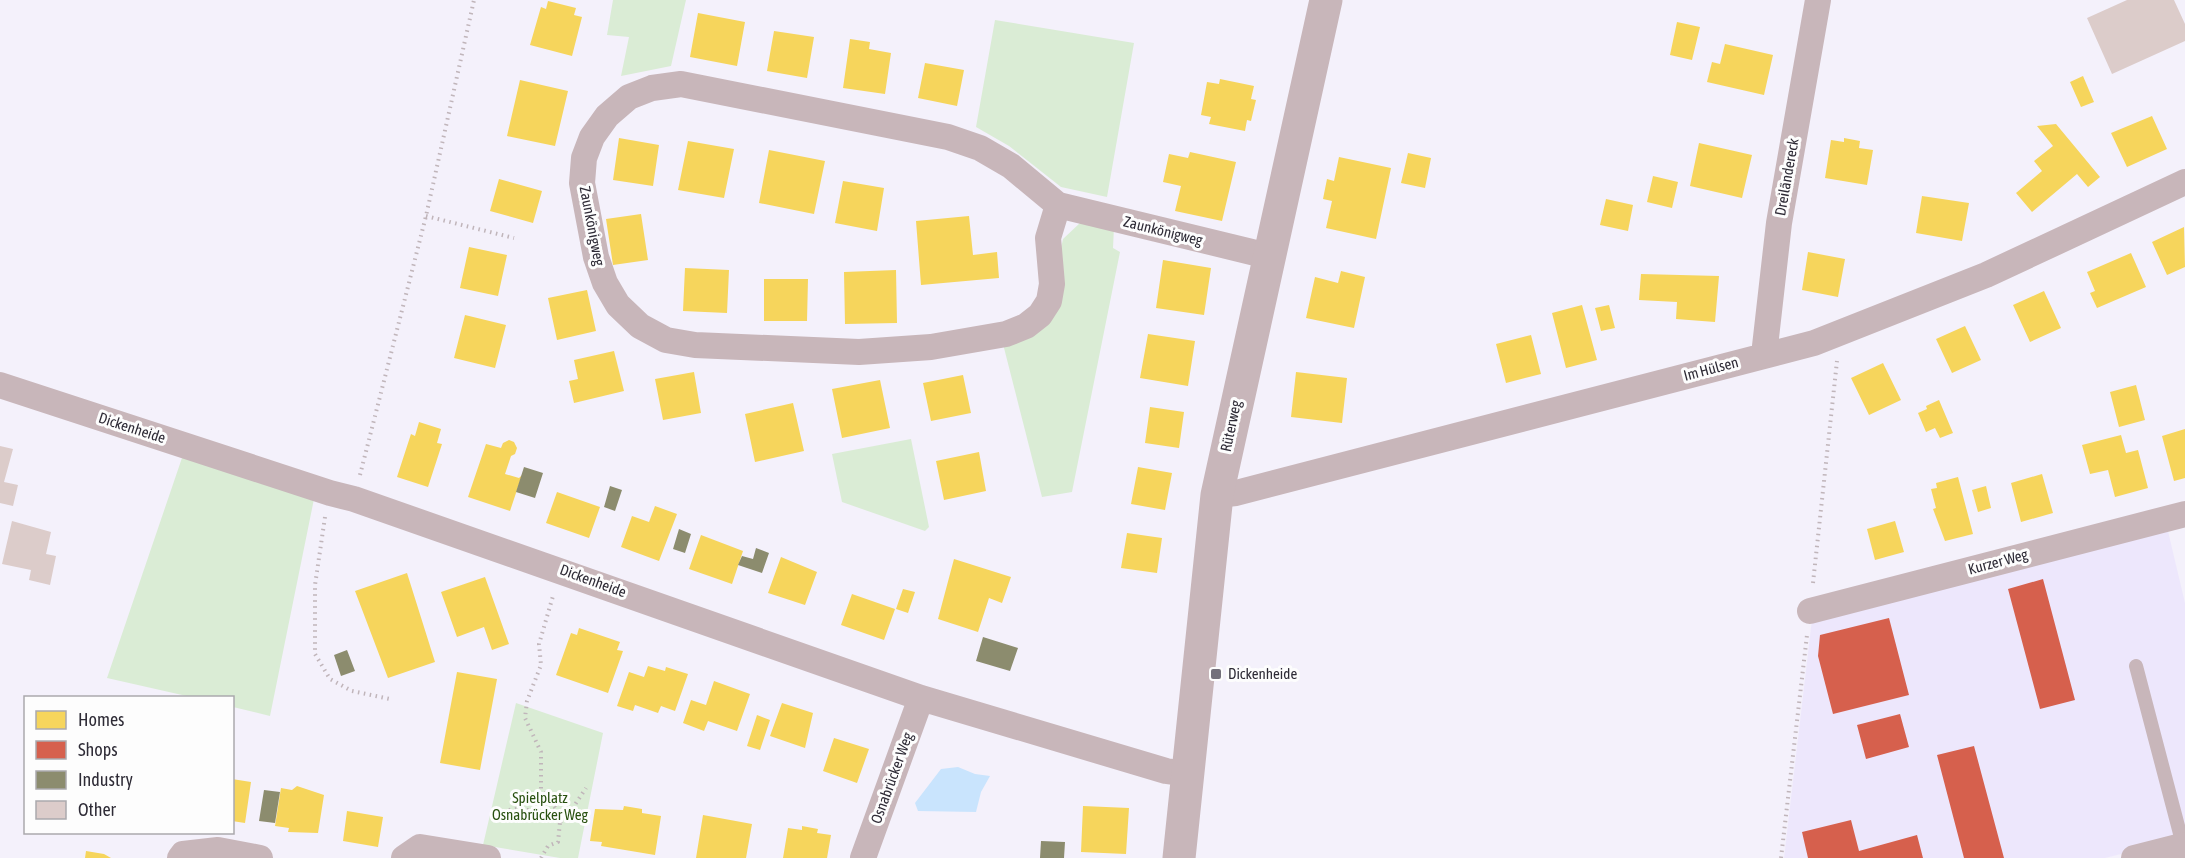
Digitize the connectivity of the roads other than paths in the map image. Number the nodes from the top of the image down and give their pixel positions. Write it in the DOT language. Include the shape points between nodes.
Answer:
graph roads {
  1 [pos="1326,0"];
  2 [pos="1818,0"];
  3 [pos="2185,182"];
  4 [pos="1058,205"];
  5 [pos="1268,256"];
  6 [pos="1764,355"];
  7 [pos="0,385"];
  8 [pos="1216,495"];
  9 [pos="2185,514"];
  10 [pos="1810,611"];
  11 [pos="2136,666"];
  12 [pos="921,698"];
  13 [pos="1187,774"];
  14 [pos="2184,845"];
  15 [pos="180,858"];
  16 [pos="260,858"];
  17 [pos="404,858"];
  18 [pos="488,858"];
  19 [pos="863,858"];
  20 [pos="1179,858"];
  21 [pos="2134,858"];
  1 -- 5 [label="street, Rüterweg"];
  2 -- 6 [label="street, Dreiländereck" via="1779,223"];
  3 -- 6 [label="street, Im Hülsen" via="1892,313 1814,343"];
  4 -- 4 [label="street, Zaunkönigweg" via="1011,166 980,148 948,137 681,84 652,88 629,97 607,116 592,137 584,158 582,183 596,257 618,304 639,326 666,340 695,345 898,351 1006,334 1026,326 1049,301 1052,284 1048,238"];
  4 -- 5 [label="street, Zaunkönigweg"];
  5 -- 8 [label="street, Rüterweg"];
  6 -- 8 [label="street, Im Hülsen" via="1236,493"];
  7 -- 12 [label="street, Dickenheide" via="342,496"];
  8 -- 13 [label="street, Rüterweg"];
  9 -- 10 [label="street, Kurzer Weg"];
  11 -- 14 [label="lane"];
  12 -- 13 [label="street, Dickenheide"];
  12 -- 19 [label="street, Osnabrücker Weg"];
  13 -- 20 [label="street, Rüterweg"];
  14 -- 21 [label="street"];
  15 -- 16 [label="street" via="183,854 218,850"];
  17 -- 18 [label="street" via="420,847"];
}
